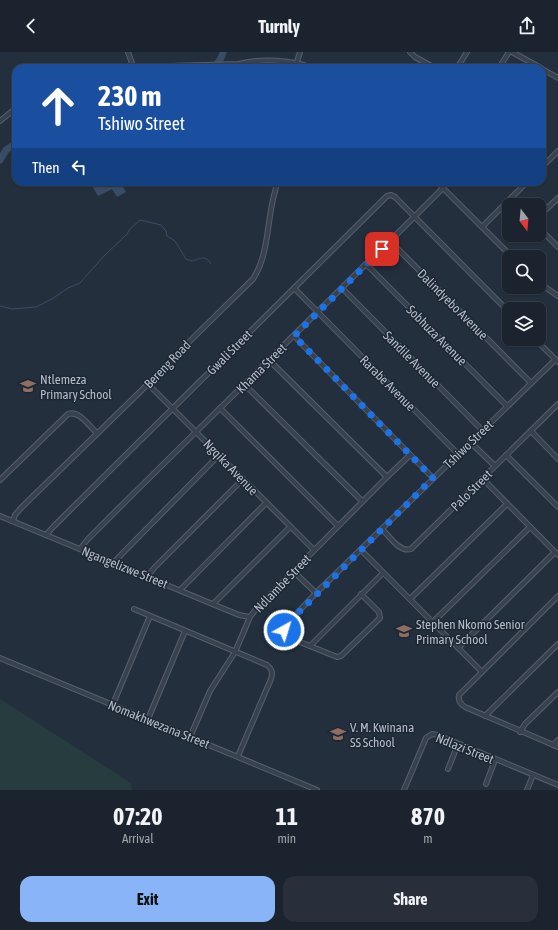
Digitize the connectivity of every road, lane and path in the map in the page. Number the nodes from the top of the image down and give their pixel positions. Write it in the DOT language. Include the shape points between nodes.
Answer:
graph roads {
  1 [pos="128,52"];
  2 [pos="300,52"];
  3 [pos="410,52"];
  4 [pos="467,52"];
  5 [pos="509,52"];
  6 [pos="512,52"];
  7 [pos="132,64"];
  8 [pos="228,64"];
  9 [pos="239,64"];
  10 [pos="239,64"];
  11 [pos="285,64"];
  12 [pos="297,64"];
  13 [pos="428,64"];
  14 [pos="460,64"];
  15 [pos="502,64"];
  16 [pos="534,64"];
  17 [pos="546,70"];
  18 [pos="558,78"];
  19 [pos="12,111"];
  20 [pos="0,121"];
  21 [pos="558,151"];
  22 [pos="546,163"];
  23 [pos="277,186"];
  24 [pos="523,186"];
  25 [pos="443,188"];
  26 [pos="511,198"];
  27 [pos="558,198"];
  28 [pos="502,207"];
  29 [pos="546,209"];
  30 [pos="415,217"];
  31 [pos="482,227"];
  32 [pos="546,235"];
  33 [pos="390,241"];
  34 [pos="558,246"];
  35 [pos="505,250"];
  36 [pos="366,264"];
  37 [pos="294,288"];
  38 [pos="342,288"];
  39 [pos="546,288"];
  40 [pos="558,296"];
  41 [pos="502,305"];
  42 [pos="318,312"];
  43 [pos="294,336"];
  44 [pos="542,346"];
  45 [pos="269,360"];
  46 [pos="557,361"];
  47 [pos="531,383"];
  48 [pos="148,384"];
  49 [pos="244,384"];
  50 [pos="507,406"];
  51 [pos="557,407"];
  52 [pos="173,408"];
  53 [pos="220,408"];
  54 [pos="482,430"];
  55 [pos="531,431"];
  56 [pos="196,432"];
  57 [pos="97,433"];
  58 [pos="470,442"];
  59 [pos="458,454"];
  60 [pos="219,455"];
  61 [pos="410,455"];
  62 [pos="506,455"];
  63 [pos="558,459"];
  64 [pos="495,466"];
  65 [pos="387,477"];
  66 [pos="433,478"];
  67 [pos="483,479"];
  68 [pos="0,480"];
  69 [pos="243,480"];
  70 [pos="362,501"];
  71 [pos="266,503"];
  72 [pos="507,504"];
  73 [pos="558,507"];
  74 [pos="0,516"];
  75 [pos="13,521"];
  76 [pos="290,526"];
  77 [pos="338,526"];
  78 [pos="530,527"];
  79 [pos="382,529"];
  80 [pos="46,535"];
  81 [pos="80,549"];
  82 [pos="314,550"];
  83 [pos="361,550"];
  84 [pos="557,553"];
  85 [pos="114,562"];
  86 [pos="293,570"];
  87 [pos="383,573"];
  88 [pos="147,577"];
  89 [pos="180,590"];
  90 [pos="316,594"];
  91 [pos="361,594"];
  92 [pos="558,596"];
  93 [pos="410,599"];
  94 [pos="213,604"];
  95 [pos="134,609"];
  96 [pos="150,616"];
  97 [pos="250,617"];
  98 [pos="433,622"];
  99 [pos="185,631"];
  100 [pos="558,644"];
  101 [pos="310,646"];
  102 [pos="458,648"];
  103 [pos="235,652"];
  104 [pos="0,658"];
  105 [pos="482,672"];
  106 [pos="558,692"];
  107 [pos="112,704"];
  108 [pos="485,716"];
  109 [pos="148,719"];
  110 [pos="520,732"];
  111 [pos="190,737"];
  112 [pos="558,740"];
  113 [pos="458,744"];
  114 [pos="553,745"];
  115 [pos="558,747"];
  116 [pos="238,756"];
  117 [pos="495,760"];
  118 [pos="448,769"];
  119 [pos="533,775"];
  120 [pos="486,784"];
  121 [pos="558,786"];
  122 [pos="405,789"];
  123 [pos="317,790"];
  124 [pos="410,790"];
  125 [pos="527,790"];
  1 -- 7 [label="street"];
  2 -- 12 [label="street"];
  3 -- 13 [label="street"];
  4 -- 14 [label="street"];
  5 -- 15 [label="street"];
  6 -- 16 [label="street"];
  8 -- 10 [label="street"];
  9 -- 11 [label="street" via="269,61"];
  17 -- 18 [label="street"];
  19 -- 20 [label="street"];
  21 -- 22 [label="street"];
  23 -- 48 [label="street, Bereng Road" via="262,256 255,275"];
  24 -- 26 [label="street"];
  25 -- 30 [label="street, Khama Street"];
  25 -- 31 [label="street"];
  27 -- 29 [label="street"];
  28 -- 31 [label="street"];
  30 -- 33 [label="street, Khama Street"];
  30 -- 37 [label="street, Gwali Street" via="393,195 387,196"];
  30 -- 41 [label="street"];
  31 -- 35 [label="street"];
  32 -- 34 [label="street"];
  33 -- 36 [label="street, Khama Street"];
  33 -- 47 [label="street, Dalindyebo Avenue"];
  36 -- 38 [label="street, Khama Street"];
  36 -- 50 [label="street, Sobhuza Avenue"];
  37 -- 42 [label="street, Rarabe Avenue"];
  37 -- 52 [label="street, Gwali Street"];
  38 -- 42 [label="street, Khama Street"];
  38 -- 54 [label="street, Sandile Avenue"];
  39 -- 40 [label="street"];
  42 -- 43 [label="street, Khama Street"];
  42 -- 59 [label="street, Rarabe Avenue"];
  43 -- 45 [label="street, Khama Street"];
  43 -- 61 [label="street"];
  44 -- 46 [label="street"];
  45 -- 49 [label="street, Khama Street"];
  45 -- 65 [label="street"];
  46 -- 47 [label="street, Tshiwo Street"];
  47 -- 50 [label="street, Tshiwo Street"];
  48 -- 52 [label="street, Ngqika Avenue"];
  48 -- 57 [label="street, Bereng Road"];
  49 -- 53 [label="street, Khama Street"];
  49 -- 70 [label="street"];
  50 -- 54 [label="street, Tshiwo Street"];
  51 -- 55 [label="street, Palo Street"];
  52 -- 56 [label="street, Ngqika Avenue"];
  52 -- 80 [label="street, Gwali Street"];
  53 -- 56 [label="street, Khama Street"];
  53 -- 77 [label="street"];
  54 -- 58 [label="street, Tshiwo Street"];
  55 -- 62 [label="street, Palo Street"];
  55 -- 63 [label="street"];
  56 -- 60 [label="street, Ngqika Avenue"];
  56 -- 81 [label="street, Khama Street"];
  57 -- 68 [label="street" via="78,414 68,414"];
  57 -- 75 [label="street, Bereng Road" via="21,508"];
  58 -- 59 [label="street, Tshiwo Street"];
  58 -- 64 [label="street"];
  59 -- 66 [label="street, Tshiwo Street"];
  60 -- 69 [label="street, Ngqika Avenue"];
  60 -- 85 [label="street"];
  61 -- 65 [label="street, Ndlambe Street"];
  61 -- 66 [label="street"];
  62 -- 64 [label="street, Palo Street"];
  62 -- 73 [label="street"];
  64 -- 67 [label="street, Palo Street"];
  65 -- 70 [label="street, Ndlambe Street"];
  66 -- 79 [label="street, Tshiwo Street"];
  67 -- 72 [label="street"];
  67 -- 79 [label="street, Palo Street" via="408,550 401,549"];
  69 -- 71 [label="street, Ngqika Avenue"];
  69 -- 88 [label="street"];
  70 -- 77 [label="street, Ndlambe Street"];
  71 -- 76 [label="street, Ngqika Avenue"];
  71 -- 89 [label="street"];
  72 -- 78 [label="street"];
  72 -- 93 [label="street"];
  74 -- 75 [label="street, Ngangelizwe Street"];
  75 -- 80 [label="street, Ngangelizwe Street"];
  76 -- 82 [label="street, Ngqika Avenue"];
  76 -- 94 [label="street"];
  77 -- 82 [label="street, Ndlambe Street"];
  78 -- 84 [label="street"];
  78 -- 98 [label="street"];
  79 -- 83 [label="street, Tshiwo Street"];
  80 -- 81 [label="street, Ngangelizwe Street"];
  81 -- 85 [label="street, Ngangelizwe Street"];
  82 -- 86 [label="street, Ndlambe Street"];
  83 -- 87 [label="street"];
  83 -- 90 [label="street, Tshiwo Street"];
  84 -- 102 [label="street"];
  85 -- 88 [label="street, Ngangelizwe Street"];
  86 -- 90 [label="street"];
  86 -- 97 [label="street, Ndlambe Street"];
  87 -- 91 [label="street"];
  87 -- 93 [label="street"];
  88 -- 89 [label="street, Ngangelizwe Street"];
  89 -- 94 [label="street, Ngangelizwe Street"];
  90 -- 101 [label="street, Tshiwo Street" via="284,627 287,636"];
  91 -- 101 [label="street"];
  91 -- 101 [label="street" via="379,612 379,620 341,656 337,657"];
  92 -- 105 [label="street"];
  93 -- 98 [label="street"];
  94 -- 97 [label="street, Ngangelizwe Street"];
  95 -- 96 [label="street"];
  96 -- 99 [label="street"];
  96 -- 107 [label="street"];
  97 -- 103 [label="street, Ndlambe Street"];
  98 -- 102 [label="street"];
  99 -- 103 [label="street"];
  99 -- 109 [label="street"];
  100 -- 108 [label="street"];
  102 -- 105 [label="street"];
  103 -- 111 [label="street, Ndlambe Street" via="210,691"];
  103 -- 116 [label="street" via="267,665 273,675"];
  104 -- 107 [label="street, Nomakhwezana Street"];
  105 -- 108 [label="street" via="459,695 463,706"];
  106 -- 110 [label="street"];
  107 -- 109 [label="street, Nomakhwezana Street"];
  108 -- 110 [label="street"];
  109 -- 111 [label="street, Nomakhwezana Street"];
  110 -- 114 [label="street"];
  111 -- 116 [label="street, Nomakhwezana Street"];
  112 -- 114 [label="street"];
  113 -- 117 [label="street, Ndlazi Street"];
  113 -- 118 [label="street"];
  113 -- 122 [label="street, Ndlazi Street" via="438,735 428,736"];
  114 -- 115 [label="street"];
  116 -- 123 [label="street, Nomakhwezana Street"];
  117 -- 119 [label="street, Ndlazi Street"];
  117 -- 120 [label="street"];
  119 -- 121 [label="street, Ndlazi Street"];
  119 -- 125 [label="street"];
  122 -- 124 [label="street"];
}
